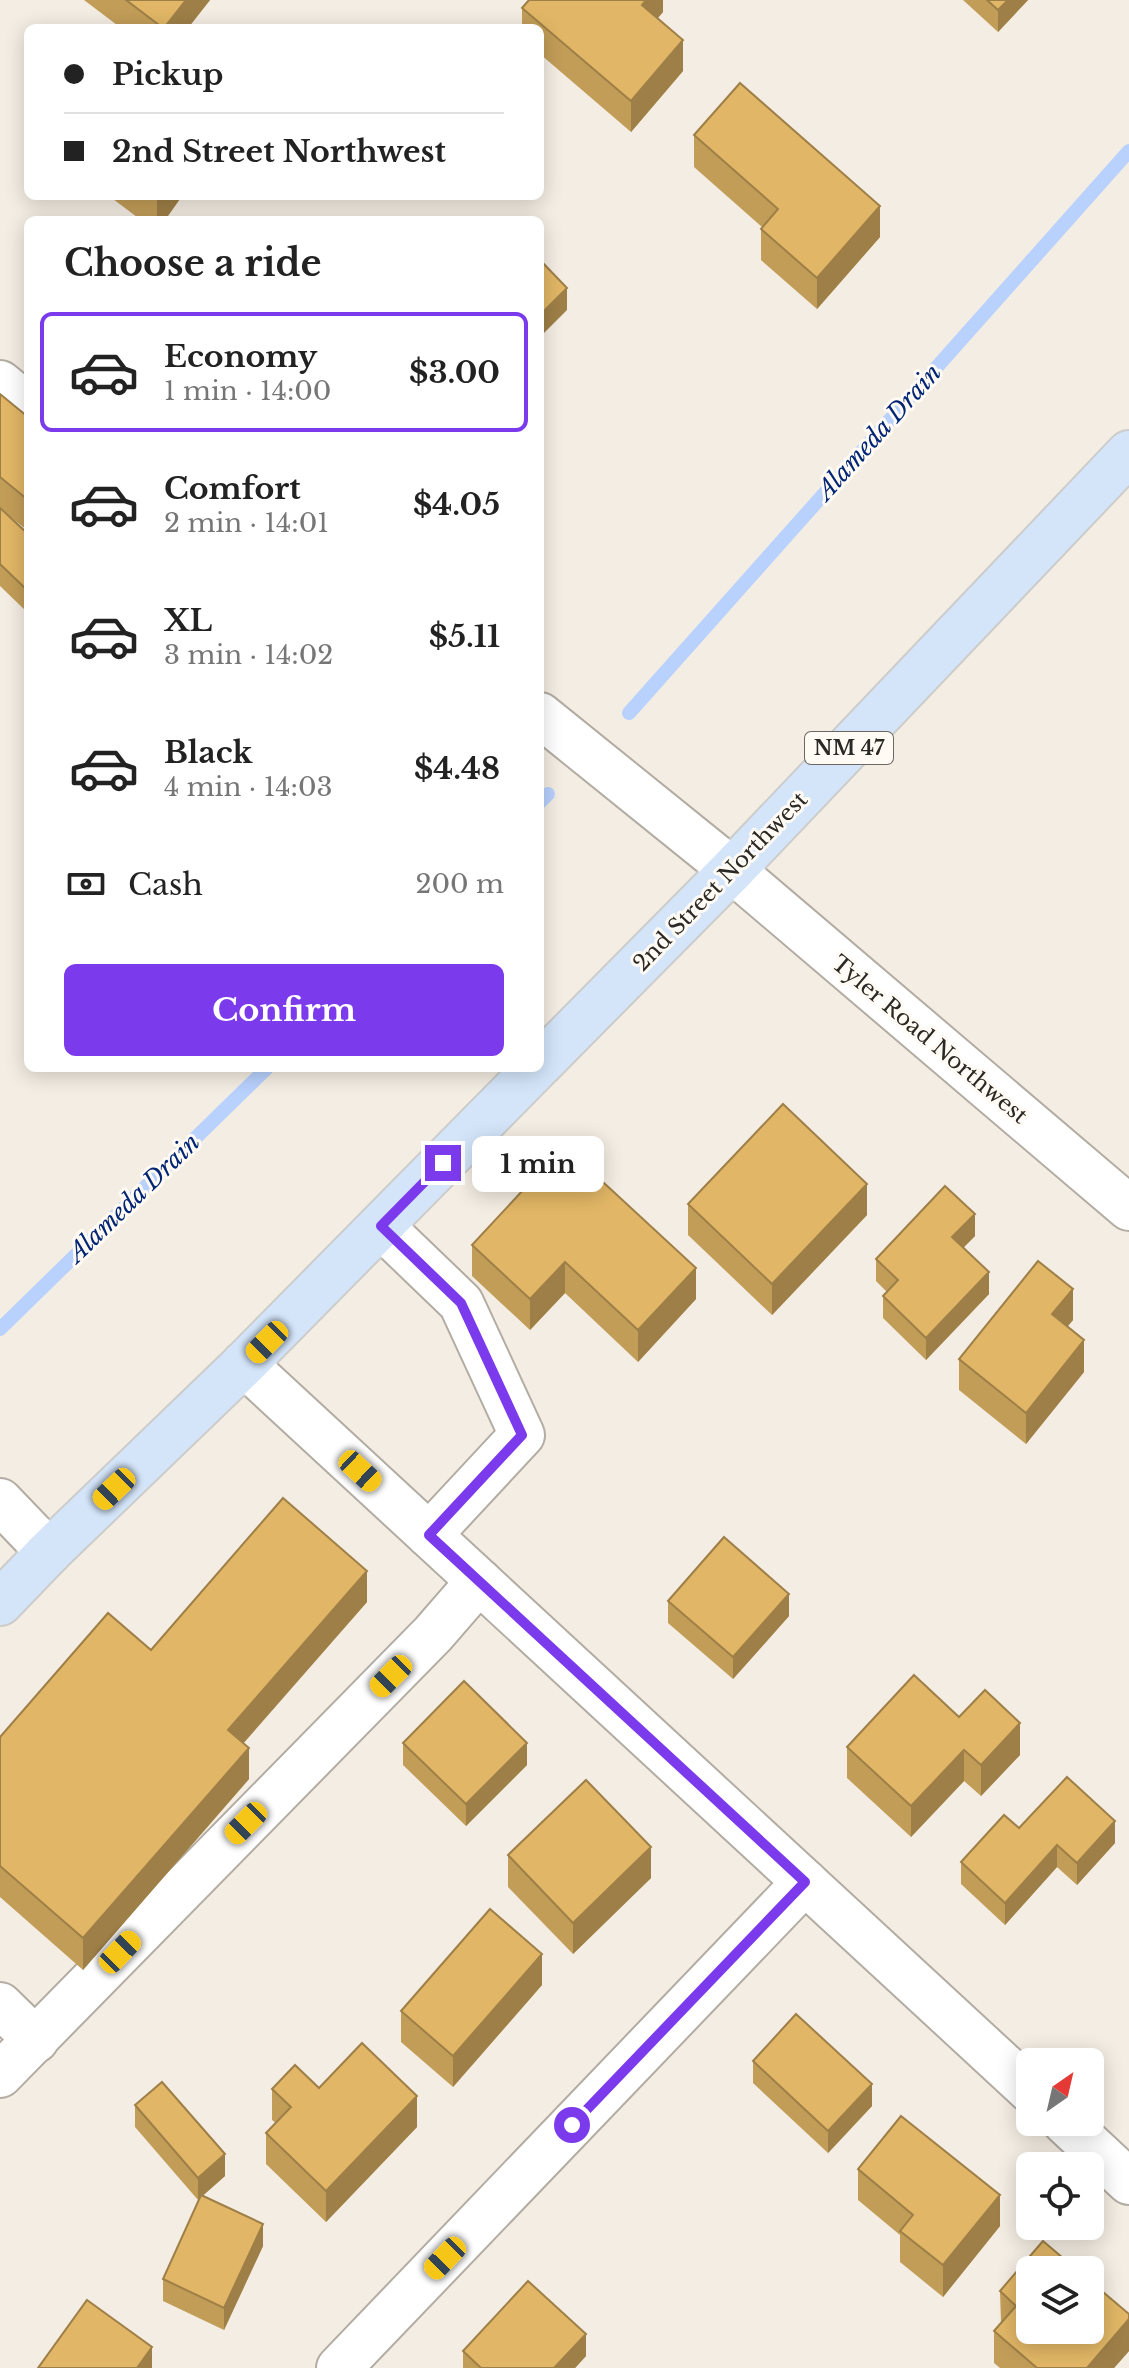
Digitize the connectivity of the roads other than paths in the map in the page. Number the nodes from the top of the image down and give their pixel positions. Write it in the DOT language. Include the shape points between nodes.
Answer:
graph roads {
  1 [pos="0,383"];
  2 [pos="24,403"];
  3 [pos="1129,453"];
  4 [pos="544,718"];
  5 [pos="732,870"];
  6 [pos="544,1060"];
  7 [pos="532,1072"];
  8 [pos="1129,1208"];
  9 [pos="381,1226"];
  10 [pos="244,1364"];
  11 [pos="0,1501"];
  12 [pos="429,1535"];
  13 [pos="49,1552"];
  14 [pos="479,1581"];
  15 [pos="0,1603"];
  16 [pos="805,1882"];
  17 [pos="0,2005"];
  18 [pos="36,2040"];
  19 [pos="0,2075"];
  20 [pos="1016,2077"];
  21 [pos="1080,2136"];
  22 [pos="1129,2182"];
  23 [pos="339,2368"];
  1 -- 2 [label="street"];
  3 -- 5 [label="main road, 2nd Street Northwest / NM 47"];
  4 -- 5 [label="street, Tyler Road Northwest"];
  5 -- 6 [label="main road, 2nd Street Northwest / NM 47"];
  5 -- 8 [label="street, Tyler Road Northwest"];
  7 -- 9 [label="main road, 2nd Street Northwest / NM 47"];
  9 -- 10 [label="main road, 2nd Street Northwest / NM 47"];
  9 -- 12 [label="street" via="461,1303 522,1435"];
  10 -- 12 [label="street"];
  10 -- 13 [label="main road, 2nd Street Northwest / NM 47"];
  11 -- 13 [label="street"];
  12 -- 14 [label="street"];
  13 -- 15 [label="main road, 2nd Street Northwest / NM 47"];
  14 -- 16 [label="street"];
  14 -- 18 [label="street"];
  16 -- 20 [label="street"];
  16 -- 23 [label="street"];
  17 -- 18 [label="street"];
  18 -- 19 [label="street"];
  21 -- 22 [label="street"];
}
